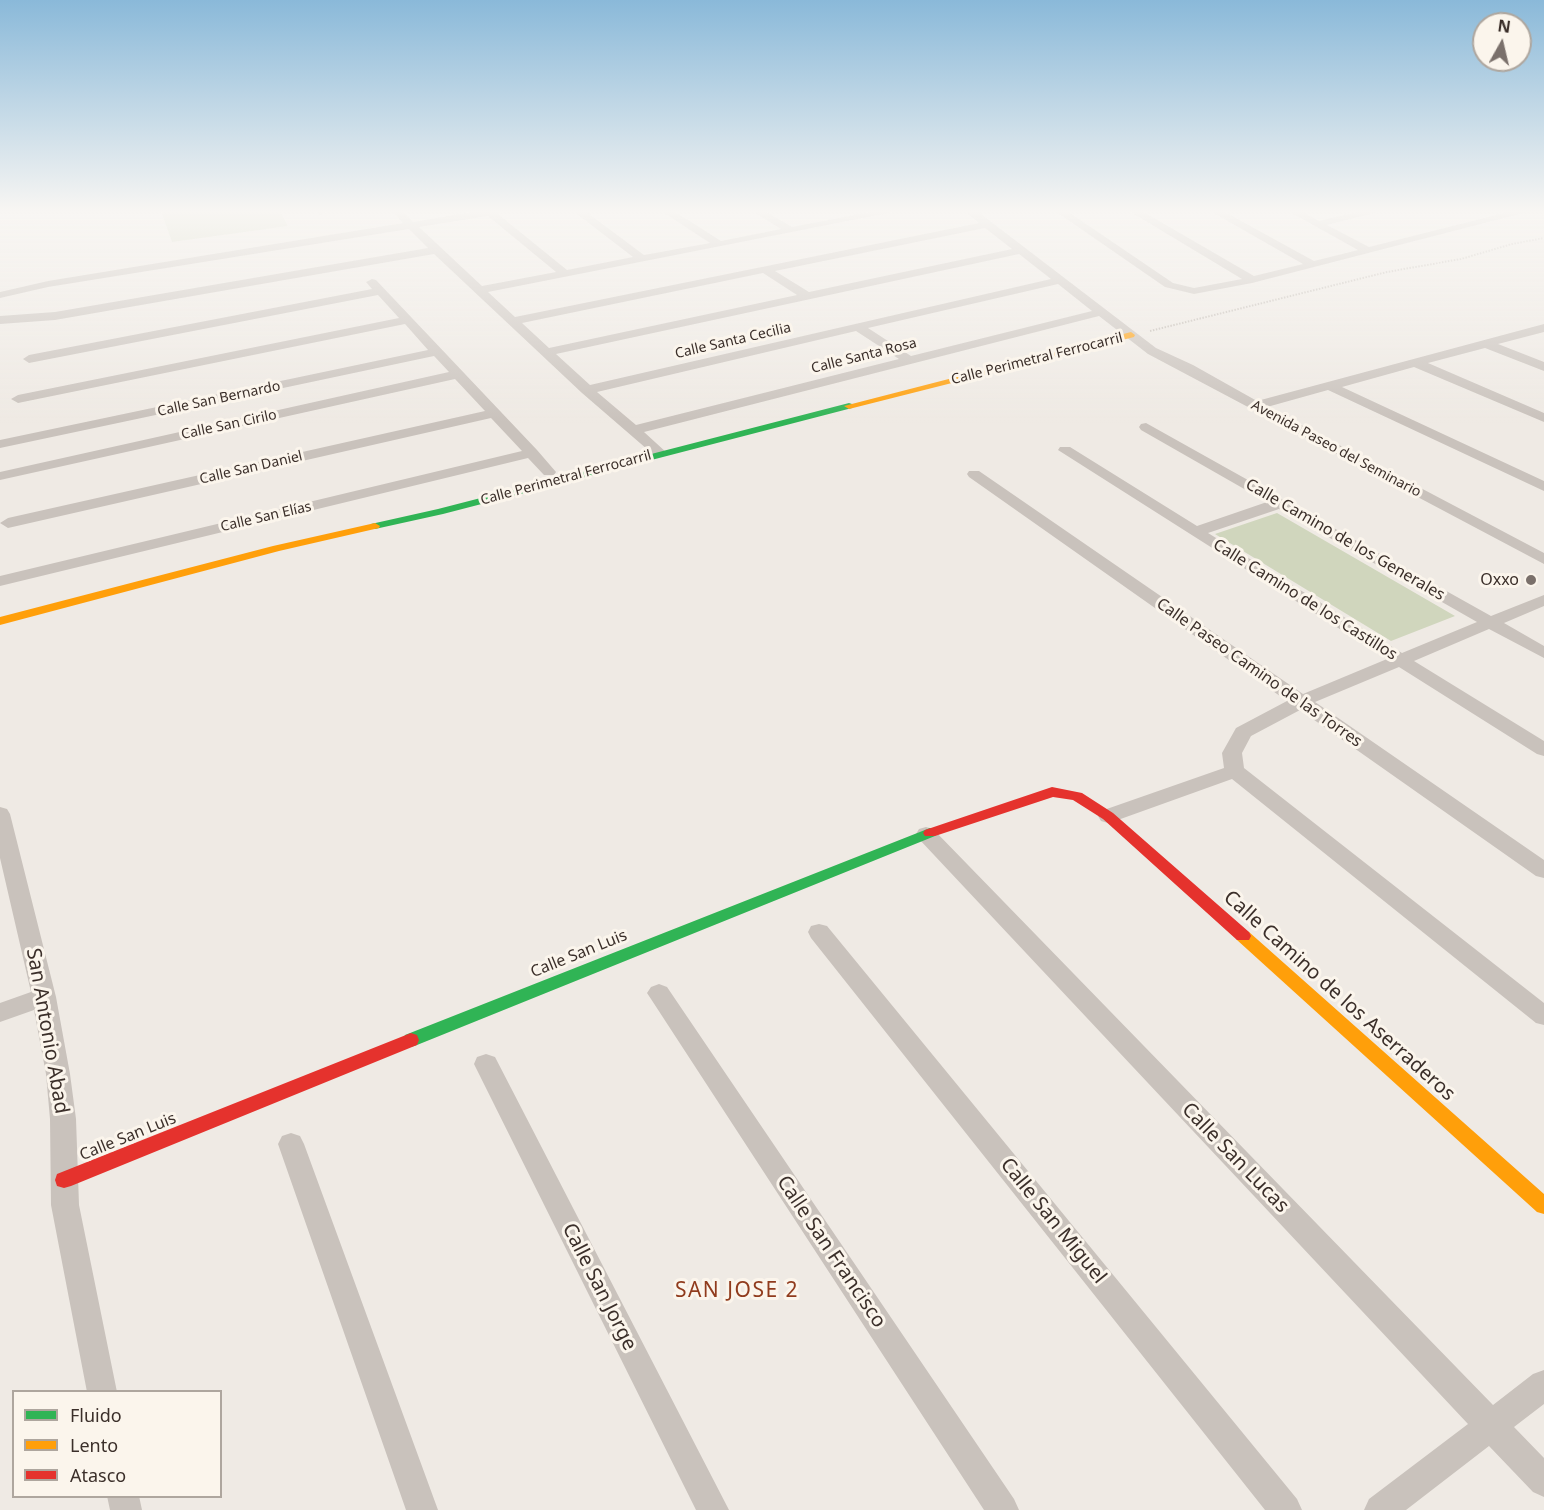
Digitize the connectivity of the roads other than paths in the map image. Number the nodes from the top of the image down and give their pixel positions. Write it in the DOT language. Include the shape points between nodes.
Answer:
graph roads {
  1 [pos="67,281"];
  2 [pos="254,281"];
  3 [pos="470,281"];
  4 [pos="525,281"];
  5 [pos="709,281"];
  6 [pos="784,281"];
  7 [pos="879,281"];
  8 [pos="1055,281"];
  9 [pos="1063,281"];
  10 [pos="1164,281"];
  11 [pos="1244,281"];
  12 [pos="480,290"];
  13 [pos="0,295"];
  14 [pos="808,297"];
  15 [pos="1102,312"];
  16 [pos="0,320"];
  17 [pos="407,320"];
  18 [pos="513,321"];
  19 [pos="858,327"];
  20 [pos="1544,328"];
  21 [pos="1131,335"];
  22 [pos="1487,344"];
  23 [pos="437,352"];
  24 [pos="548,352"];
  25 [pos="28,359"];
  26 [pos="909,360"];
  27 [pos="1416,363"];
  28 [pos="1544,367"];
  29 [pos="458,374"];
  30 [pos="1330,386"];
  31 [pos="587,390"];
  32 [pos="18,399"];
  33 [pos="1255,406"];
  34 [pos="494,413"];
  35 [pos="1544,418"];
  36 [pos="1146,428"];
  37 [pos="633,430"];
  38 [pos="0,444"];
  39 [pos="1065,450"];
  40 [pos="532,453"];
  41 [pos="660,453"];
  42 [pos="549,472"];
  43 [pos="974,474"];
  44 [pos="0,476"];
  45 [pos="1544,487"];
  46 [pos="1280,503"];
  47 [pos="8,523"];
  48 [pos="1196,532"];
  49 [pos="1544,560"];
  50 [pos="1,581"];
  51 [pos="1544,600"];
  52 [pos="0,621"];
  53 [pos="1490,622"];
  54 [pos="1544,652"];
  55 [pos="1400,660"];
  56 [pos="1300,702"];
  57 [pos="1544,750"];
  58 [pos="1235,771"];
  59 [pos="0,814"];
  60 [pos="1107,816"];
  61 [pos="926,834"];
  62 [pos="1544,871"];
  63 [pos="819,933"];
  64 [pos="659,993"];
  65 [pos="44,997"];
  66 [pos="0,1013"];
  67 [pos="1544,1016"];
  68 [pos="486,1064"];
  69 [pos="291,1144"];
  70 [pos="64,1180"];
  71 [pos="1544,1206"];
  72 [pos="1544,1385"];
  73 [pos="102,1390"];
  74 [pos="1490,1425"];
  75 [pos="1544,1481"];
  76 [pos="422,1510"];
  77 [pos="713,1510"];
  78 [pos="1003,1510"];
  79 [pos="1286,1510"];
  80 [pos="1380,1510"];
  1 -- 13 [label="street"];
  2 -- 16 [label="street" via="55,316"];
  3 -- 12 [label="street"];
  4 -- 12 [label="street"];
  5 -- 18 [label="street"];
  6 -- 14 [label="street"];
  7 -- 14 [label="street"];
  8 -- 19 [label="street, Calle Santa Cecilia"];
  9 -- 15 [label="street"];
  10 -- 11 [label="street" via="1194,291"];
  12 -- 18 [label="street"];
  14 -- 24 [label="street"];
  15 -- 21 [label="street"];
  15 -- 26 [label="street, Calle Santa Rosa"];
  17 -- 23 [label="street"];
  17 -- 25 [label="street" via="376,286"];
  17 -- 32 [label="street"];
  18 -- 24 [label="street"];
  19 -- 26 [label="street"];
  19 -- 31 [label="street, Calle Santa Cecilia"];
  20 -- 22 [label="street"];
  21 -- 33 [label="street, Avenida Paseo del Seminario" via="1158,355"];
  21 -- 41 [label="street, Calle Perimetral Ferrocarril"];
  22 -- 27 [label="street"];
  22 -- 28 [label="street"];
  23 -- 29 [label="street"];
  23 -- 38 [label="street, Calle San Bernardo"];
  24 -- 31 [label="street"];
  26 -- 37 [label="street, Calle Santa Rosa"];
  27 -- 30 [label="street"];
  27 -- 35 [label="street"];
  29 -- 34 [label="street"];
  29 -- 44 [label="street, Calle San Cirilo"];
  30 -- 33 [label="street"];
  30 -- 45 [label="street"];
  31 -- 37 [label="street"];
  33 -- 49 [label="street, Avenida Paseo del Seminario"];
  34 -- 40 [label="street"];
  34 -- 47 [label="street, Calle San Daniel"];
  36 -- 46 [label="street, Calle Camino de los Generales"];
  37 -- 41 [label="street"];
  39 -- 48 [label="street, Calle Camino de los Castillos"];
  40 -- 42 [label="street"];
  40 -- 50 [label="street, Calle San Elías"];
  41 -- 52 [label="street, Calle Perimetral Ferrocarril"];
  43 -- 56 [label="street, Calle Paseo Camino de las Torres"];
  46 -- 48 [label="street"];
  46 -- 53 [label="street, Calle Camino de los Generales"];
  48 -- 55 [label="street, Calle Camino de los Castillos"];
  51 -- 53 [label="street"];
  53 -- 54 [label="street, Calle Camino de los Generales"];
  53 -- 55 [label="street"];
  55 -- 56 [label="street"];
  55 -- 57 [label="street, Calle Camino de los Castillos"];
  56 -- 58 [label="street" via="1243,732 1232,753"];
  56 -- 62 [label="street, Calle Paseo Camino de las Torres"];
  58 -- 60 [label="street"];
  58 -- 67 [label="street"];
  59 -- 65 [label="street, San Antonio Abad"];
  60 -- 61 [label="street, Calle San Luis" via="1077,796 1052,792"];
  60 -- 71 [label="street, Calle Camino de los Aserraderos"];
  61 -- 70 [label="street, Calle San Luis"];
  61 -- 74 [label="street, Calle San Lucas"];
  63 -- 79 [label="street, Calle San Miguel"];
  64 -- 78 [label="street, Calle San Francisco"];
  65 -- 66 [label="street"];
  65 -- 70 [label="street, San Antonio Abad" via="63,1119"];
  68 -- 77 [label="street, Calle San Jorge"];
  69 -- 76 [label="street"];
  70 -- 73 [label="street, San Antonio Abad" via="71,1238"];
  72 -- 74 [label="street"];
  74 -- 75 [label="street, Calle San Lucas"];
  74 -- 80 [label="street"];
}
